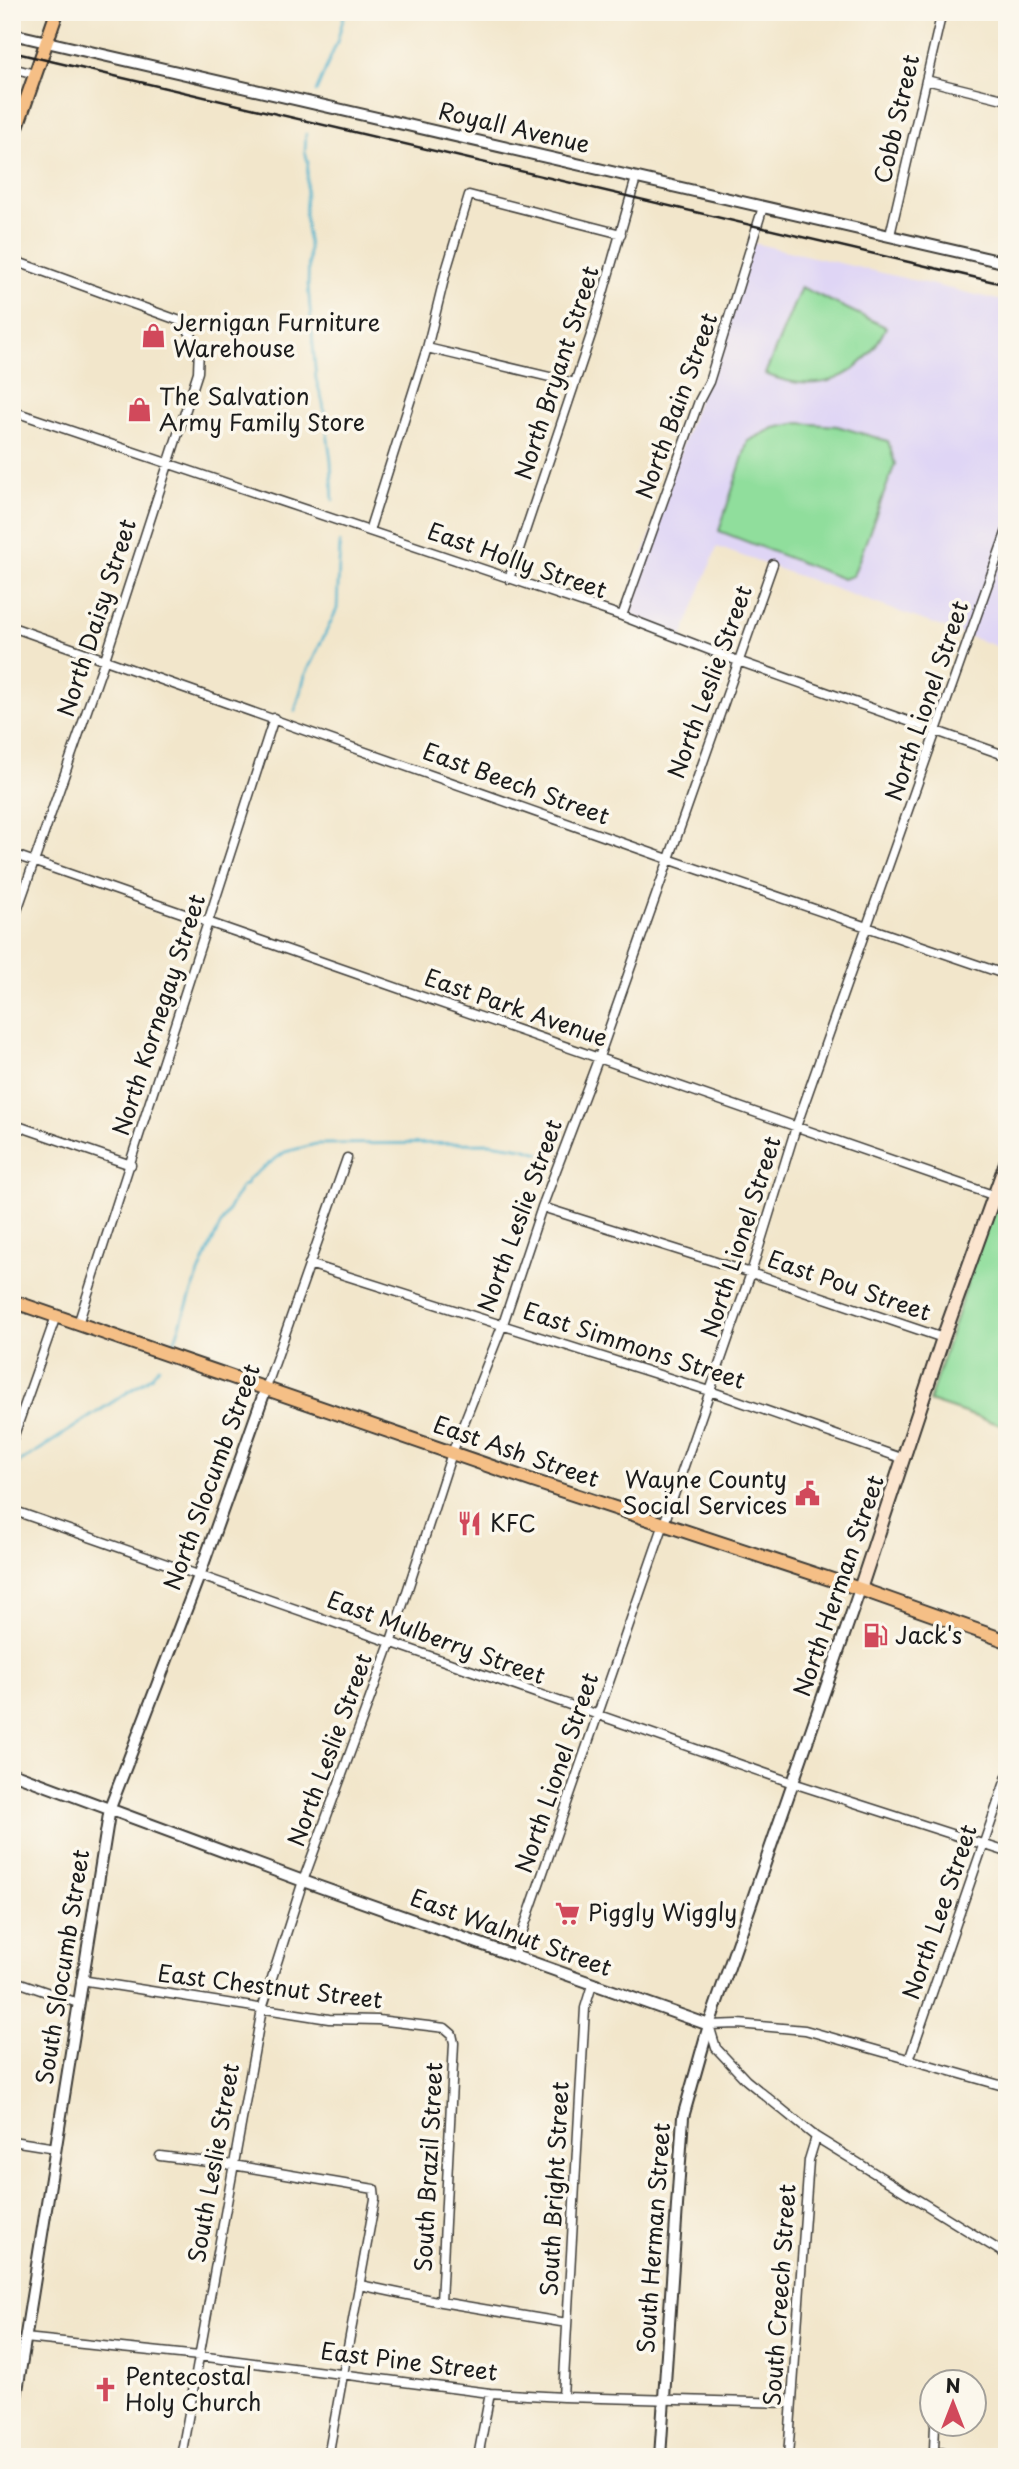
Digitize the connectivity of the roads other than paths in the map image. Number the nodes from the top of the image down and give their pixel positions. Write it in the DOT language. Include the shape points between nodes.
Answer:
graph roads {
  1 [pos="57,12"];
  2 [pos="942,12"];
  3 [pos="12,34"];
  4 [pos="47,42"];
  5 [pos="12,68"];
  6 [pos="35,74"];
  7 [pos="926,80"];
  8 [pos="1007,100"];
  9 [pos="12,141"];
  10 [pos="636,178"];
  11 [pos="763,206"];
  12 [pos="621,234"];
  13 [pos="890,235"];
  14 [pos="12,260"];
  15 [pos="1007,263"];
  16 [pos="426,348"];
  17 [pos="575,383"];
  18 [pos="12,411"];
  19 [pos="168,462"];
  20 [pos="1007,530"];
  21 [pos="369,531"];
  22 [pos="773,564"];
  23 [pos="509,579"];
  24 [pos="622,616"];
  25 [pos="12,627"];
  26 [pos="105,660"];
  27 [pos="738,661"];
  28 [pos="274,718"];
  29 [pos="937,733"];
  30 [pos="1007,756"];
  31 [pos="12,854"];
  32 [pos="668,859"];
  33 [pos="33,861"];
  34 [pos="208,922"];
  35 [pos="12,925"];
  36 [pos="867,928"];
  37 [pos="1007,975"];
  38 [pos="599,1057"];
  39 [pos="12,1124"];
  40 [pos="796,1127"];
  41 [pos="347,1158"];
  42 [pos="1007,1160"];
  43 [pos="131,1165"];
  44 [pos="1001,1198"];
  45 [pos="542,1206"];
  46 [pos="309,1264"];
  47 [pos="751,1273"];
  48 [pos="12,1301"];
  49 [pos="56,1316"];
  50 [pos="78,1324"];
  51 [pos="503,1324"];
  52 [pos="943,1338"];
  53 [pos="266,1388"];
  54 [pos="710,1391"];
  55 [pos="12,1441"];
  56 [pos="452,1453"];
  57 [pos="904,1459"];
  58 [pos="12,1510"];
  59 [pos="664,1525"];
  60 [pos="200,1576"];
  61 [pos="860,1589"];
  62 [pos="391,1641"];
  63 [pos="1007,1641"];
  64 [pos="597,1716"];
  65 [pos="12,1773"];
  66 [pos="1007,1776"];
  67 [pos="793,1783"];
  68 [pos="110,1808"];
  69 [pos="983,1844"];
  70 [pos="1007,1852"];
  71 [pos="303,1881"];
  72 [pos="514,1956"];
  73 [pos="12,1980"];
  74 [pos="81,1980"];
  75 [pos="592,1985"];
  76 [pos="78,2003"];
  77 [pos="262,2009"];
  78 [pos="709,2025"];
  79 [pos="452,2034"];
  80 [pos="909,2060"];
  81 [pos="1007,2087"];
  82 [pos="816,2137"];
  83 [pos="12,2141"];
  84 [pos="56,2148"];
  85 [pos="160,2156"];
  86 [pos="233,2165"];
  87 [pos="1007,2255"];
  88 [pos="360,2284"];
  89 [pos="441,2302"];
  90 [pos="567,2323"];
  91 [pos="25,2338"];
  92 [pos="199,2356"];
  93 [pos="343,2373"];
  94 [pos="490,2393"];
  95 [pos="563,2397"];
  96 [pos="663,2399"];
  97 [pos="790,2403"];
  98 [pos="12,2423"];
  99 [pos="934,2438"];
  100 [pos="181,2457"];
  101 [pos="328,2457"];
  102 [pos="478,2457"];
  103 [pos="660,2457"];
  104 [pos="788,2457"];
  105 [pos="956,2457"];
  1 -- 4 [label="main road"];
  2 -- 7 [label="street, Cobb Street"];
  3 -- 4 [label="street, Royall Avenue"];
  4 -- 6 [label="main road"];
  4 -- 10 [label="street, Royall Avenue"];
  5 -- 6 [label="street"];
  6 -- 9 [label="main road"];
  7 -- 8 [label="street"];
  7 -- 13 [label="street, Cobb Street"];
  10 -- 11 [label="street, Royall Avenue"];
  10 -- 12 [label="street, North Bryant Street"];
  11 -- 13 [label="street, Royall Avenue"];
  11 -- 24 [label="street, North Bain Street" via="709,382"];
  12 -- 16 [label="street" via="470,195"];
  12 -- 17 [label="street, North Bryant Street"];
  13 -- 15 [label="street, Royall Avenue"];
  14 -- 19 [label="street, North Daisy Street" via="183,322 199,348 198,372"];
  16 -- 17 [label="street"];
  16 -- 21 [label="street"];
  17 -- 23 [label="street, North Bryant Street"];
  18 -- 19 [label="street, East Holly Street"];
  19 -- 21 [label="street, East Holly Street"];
  19 -- 26 [label="street, North Daisy Street"];
  20 -- 29 [label="street, North Lionel Street"];
  21 -- 23 [label="street, East Holly Street"];
  22 -- 27 [label="street, North Leslie Street"];
  23 -- 24 [label="street, East Holly Street"];
  24 -- 27 [label="street, East Holly Street"];
  25 -- 26 [label="street, East Beech Street"];
  26 -- 28 [label="street, East Beech Street"];
  26 -- 33 [label="street, North Daisy Street"];
  27 -- 29 [label="street, East Holly Street"];
  27 -- 32 [label="street, North Leslie Street"];
  28 -- 32 [label="street, East Beech Street"];
  28 -- 34 [label="street, North Kornegay Street"];
  29 -- 30 [label="street, East Holly Street"];
  29 -- 36 [label="street, North Lionel Street"];
  31 -- 33 [label="street, East Park Avenue"];
  32 -- 36 [label="street, East Beech Street"];
  32 -- 38 [label="street, North Leslie Street"];
  33 -- 34 [label="street, East Park Avenue"];
  33 -- 35 [label="street, North Daisy Street"];
  34 -- 38 [label="street, East Park Avenue"];
  34 -- 43 [label="street, North Kornegay Street"];
  36 -- 37 [label="street, East Beech Street"];
  36 -- 40 [label="street, North Lionel Street"];
  38 -- 40 [label="street, East Park Avenue"];
  38 -- 45 [label="street, North Leslie Street"];
  39 -- 43 [label="street"];
  40 -- 44 [label="street, East Park Avenue"];
  40 -- 47 [label="street, North Lionel Street"];
  41 -- 46 [label="street, North Slocumb Street"];
  42 -- 44 [label="main road, North Herman Street"];
  43 -- 50 [label="street, North Kornegay Street"];
  44 -- 52 [label="main road, North Herman Street"];
  45 -- 47 [label="street, East Pou Street"];
  45 -- 51 [label="street, North Leslie Street"];
  46 -- 51 [label="street, East Simmons Street"];
  46 -- 53 [label="street, North Slocumb Street"];
  47 -- 52 [label="street, East Pou Street"];
  47 -- 54 [label="street, North Lionel Street"];
  48 -- 49 [label="main road, East Ash Street"];
  49 -- 50 [label="main road, East Ash Street"];
  49 -- 55 [label="street"];
  50 -- 53 [label="main road, East Ash Street"];
  51 -- 54 [label="street, East Simmons Street"];
  51 -- 56 [label="street, North Leslie Street"];
  52 -- 57 [label="main road, North Herman Street"];
  53 -- 56 [label="main road, East Ash Street"];
  53 -- 60 [label="street, North Slocumb Street"];
  54 -- 57 [label="street, East Simmons Street"];
  54 -- 59 [label="street, North Lionel Street"];
  56 -- 59 [label="main road, East Ash Street"];
  56 -- 62 [label="street, North Leslie Street"];
  57 -- 61 [label="main road, North Herman Street"];
  58 -- 60 [label="street, East Mulberry Street"];
  59 -- 61 [label="main road, East Ash Street"];
  59 -- 64 [label="street, North Lionel Street"];
  60 -- 62 [label="street, East Mulberry Street"];
  60 -- 68 [label="street, North Slocumb Street"];
  61 -- 63 [label="main road, East Ash Street"];
  61 -- 67 [label="street, North Herman Street"];
  62 -- 64 [label="street, East Mulberry Street"];
  62 -- 71 [label="street, North Leslie Street"];
  64 -- 67 [label="street, East Mulberry Street"];
  64 -- 72 [label="street, North Lionel Street"];
  65 -- 68 [label="street, East Walnut Street"];
  66 -- 69 [label="street, North Lee Street"];
  67 -- 69 [label="street, East Mulberry Street"];
  67 -- 78 [label="street, North Herman Street"];
  68 -- 71 [label="street, East Walnut Street"];
  68 -- 74 [label="street, South Slocumb Street"];
  69 -- 70 [label="street, East Mulberry Street"];
  69 -- 80 [label="street, North Lee Street"];
  71 -- 72 [label="street, East Walnut Street"];
  71 -- 77 [label="street, South Leslie Street"];
  72 -- 75 [label="street, East Walnut Street"];
  73 -- 76 [label="street"];
  74 -- 76 [label="street, South Slocumb Street"];
  74 -- 77 [label="street, East Chestnut Street"];
  75 -- 78 [label="street, East Walnut Street"];
  75 -- 90 [label="street, South Bright Street" via="585,2008"];
  76 -- 84 [label="street, South Slocumb Street"];
  77 -- 79 [label="street, East Chestnut Street" via="445,2028"];
  77 -- 86 [label="street, South Leslie Street"];
  78 -- 80 [label="street, East Walnut Street" via="805,2031"];
  78 -- 82 [label="street" via="716,2048 746,2080"];
  78 -- 96 [label="street, South Herman Street" via="683,2117"];
  79 -- 89 [label="street, South Brazil Street"];
  80 -- 81 [label="street, East Walnut Street"];
  82 -- 87 [label="street"];
  82 -- 97 [label="street, South Creech Street" via="809,2160"];
  83 -- 84 [label="street"];
  84 -- 91 [label="street, South Slocumb Street"];
  85 -- 86 [label="street"];
  86 -- 88 [label="street" via="374,2189"];
  86 -- 92 [label="street, South Leslie Street"];
  88 -- 89 [label="street"];
  88 -- 93 [label="street"];
  89 -- 90 [label="street"];
  90 -- 95 [label="street, South Bright Street"];
  91 -- 92 [label="street, East Pine Street"];
  91 -- 98 [label="street, South Slocumb Street"];
  92 -- 93 [label="street, East Pine Street"];
  92 -- 100 [label="street, South Leslie Street"];
  93 -- 94 [label="street, East Pine Street"];
  93 -- 101 [label="street"];
  94 -- 95 [label="street, East Pine Street"];
  94 -- 102 [label="street"];
  95 -- 96 [label="street, East Pine Street"];
  96 -- 97 [label="street, East Pine Street"];
  96 -- 103 [label="street, South Herman Street"];
  97 -- 104 [label="street, South Creech Street"];
  99 -- 105 [label="street" via="934,2449"];
}
